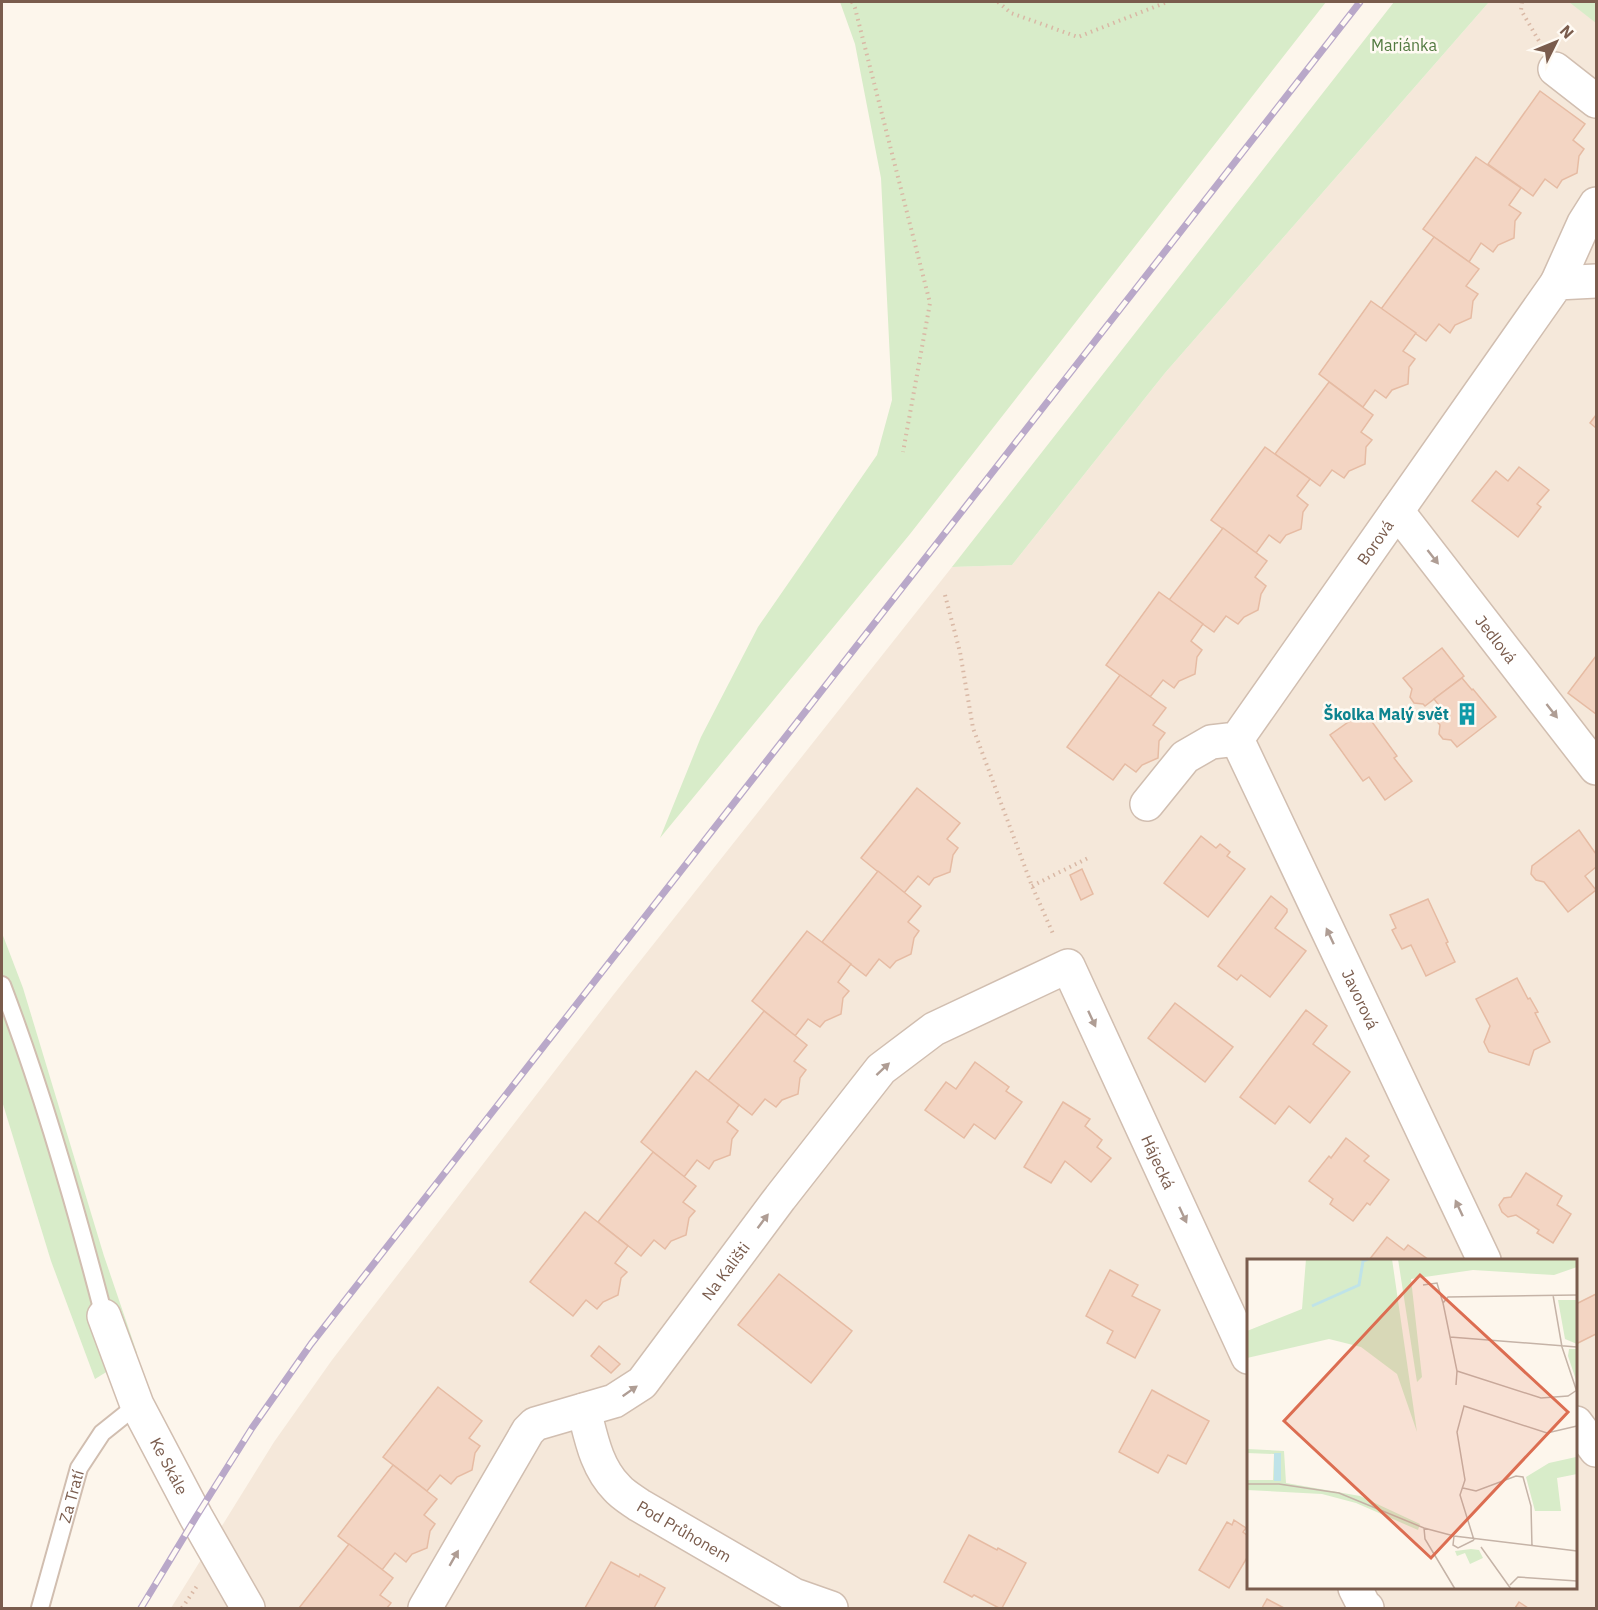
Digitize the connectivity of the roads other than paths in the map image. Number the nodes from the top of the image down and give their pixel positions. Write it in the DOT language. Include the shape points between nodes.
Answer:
graph roads {
  1 [pos="1555,69"];
  2 [pos="1596,101"];
  3 [pos="1596,204"];
  4 [pos="1596,281"];
  5 [pos="1557,283"];
  6 [pos="1397,510"];
  7 [pos="1237,739"];
  8 [pos="1596,768"];
  9 [pos="1147,804"];
  10 [pos="1068,966"];
  11 [pos="2,985"];
  12 [pos="1484,1259"];
  13 [pos="104,1316"];
  14 [pos="1247,1355"];
  15 [pos="136,1405"];
  16 [pos="584,1410"];
  17 [pos="1577,1426"];
  18 [pos="1596,1450"];
  19 [pos="1356,1589"];
  20 [pos="40,1608"];
  21 [pos="248,1608"];
  22 [pos="425,1608"];
  23 [pos="831,1608"];
  24 [pos="1366,1608"];
  1 -- 2 [label="street"];
  3 -- 5 [label="street, Borová"];
  4 -- 5 [label="street"];
  5 -- 6 [label="street, Borová"];
  6 -- 7 [label="street, Borová"];
  6 -- 8 [label="street, Jedlová, one-way"];
  7 -- 9 [label="street" via="1210,742 1185,757"];
  12 -- 7 [label="street, Javorová, one-way"];
  10 -- 14 [label="street, Hájecká, one-way"];
  16 -- 10 [label="street, Na Kališti, one-way" via="614,1401 642,1383 881,1069 934,1029"];
  11 -- 13 [label="lane" via="74,1204"];
  13 -- 15 [label="street, Ke Skále"];
  15 -- 20 [label="lane, Za Tratí" via="102,1433 79,1468"];
  15 -- 21 [label="street, Ke Skále"];
  22 -- 16 [label="street, Na Kališti, one-way" via="528,1431 536,1424"];
  16 -- 23 [label="street, Pod Průhonem" via="601,1466 617,1488 639,1505 794,1595"];
  17 -- 18 [label="street"];
  19 -- 24 [label="street"];
}
